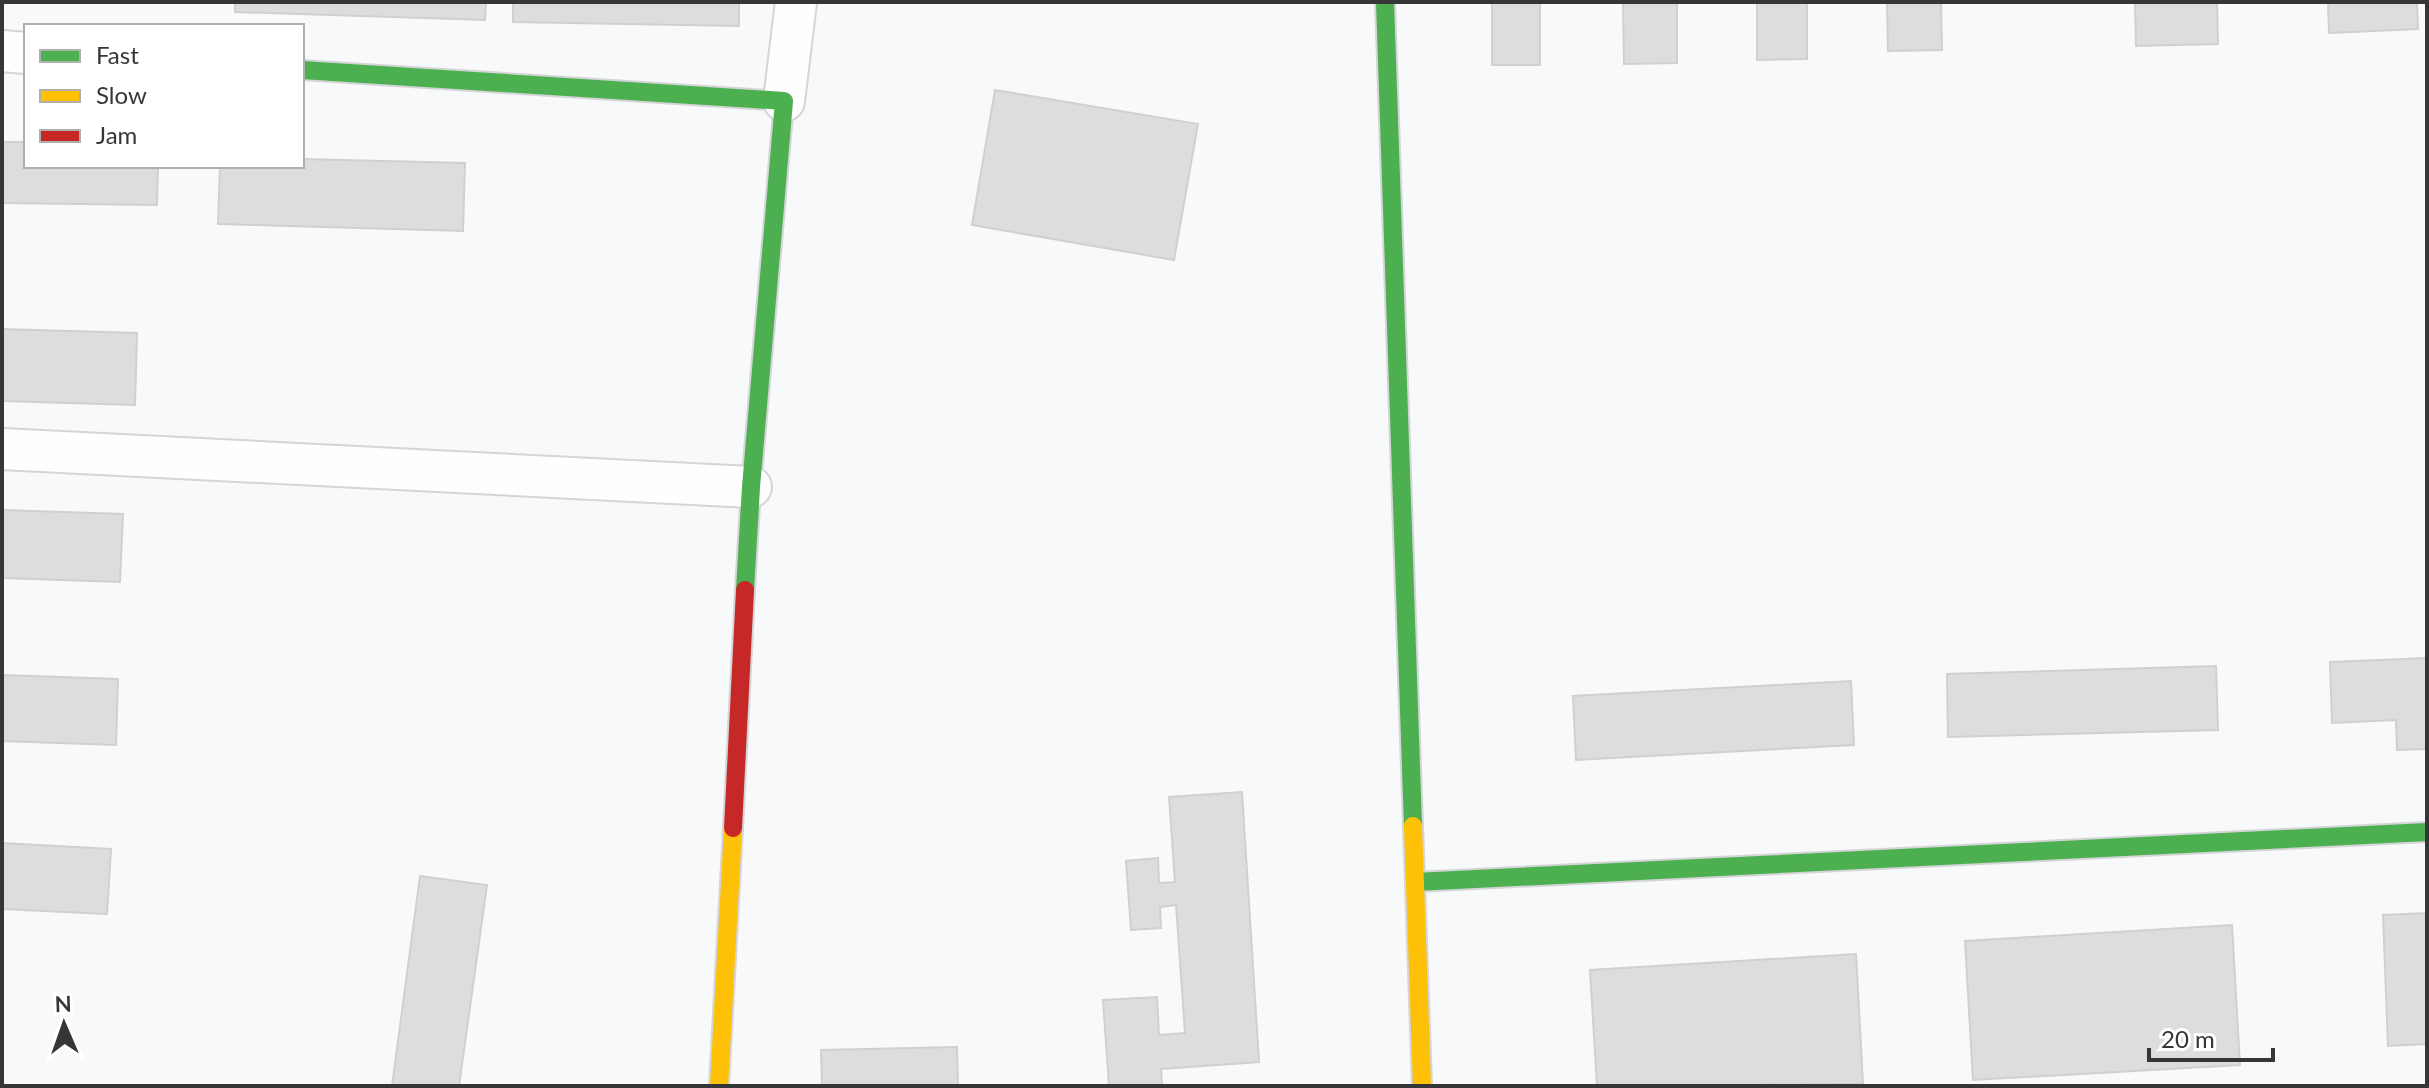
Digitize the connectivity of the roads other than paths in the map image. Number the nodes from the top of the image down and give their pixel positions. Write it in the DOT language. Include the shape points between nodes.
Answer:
graph roads {
  1 [pos="796,2"];
  2 [pos="1385,2"];
  3 [pos="2,51"];
  4 [pos="24,53"];
  5 [pos="304,70"];
  6 [pos="784,101"];
  7 [pos="2,449"];
  8 [pos="751,487"];
  9 [pos="2427,832"];
  10 [pos="1415,882"];
  11 [pos="719,1086"];
  12 [pos="1422,1086"];
  1 -- 6 [label="street"];
  2 -- 10 [label="street"];
  3 -- 4 [label="street"];
  5 -- 6 [label="street"];
  6 -- 8 [label="street"];
  7 -- 8 [label="street"];
  8 -- 11 [label="street"];
  9 -- 10 [label="street"];
  10 -- 12 [label="street"];
}
